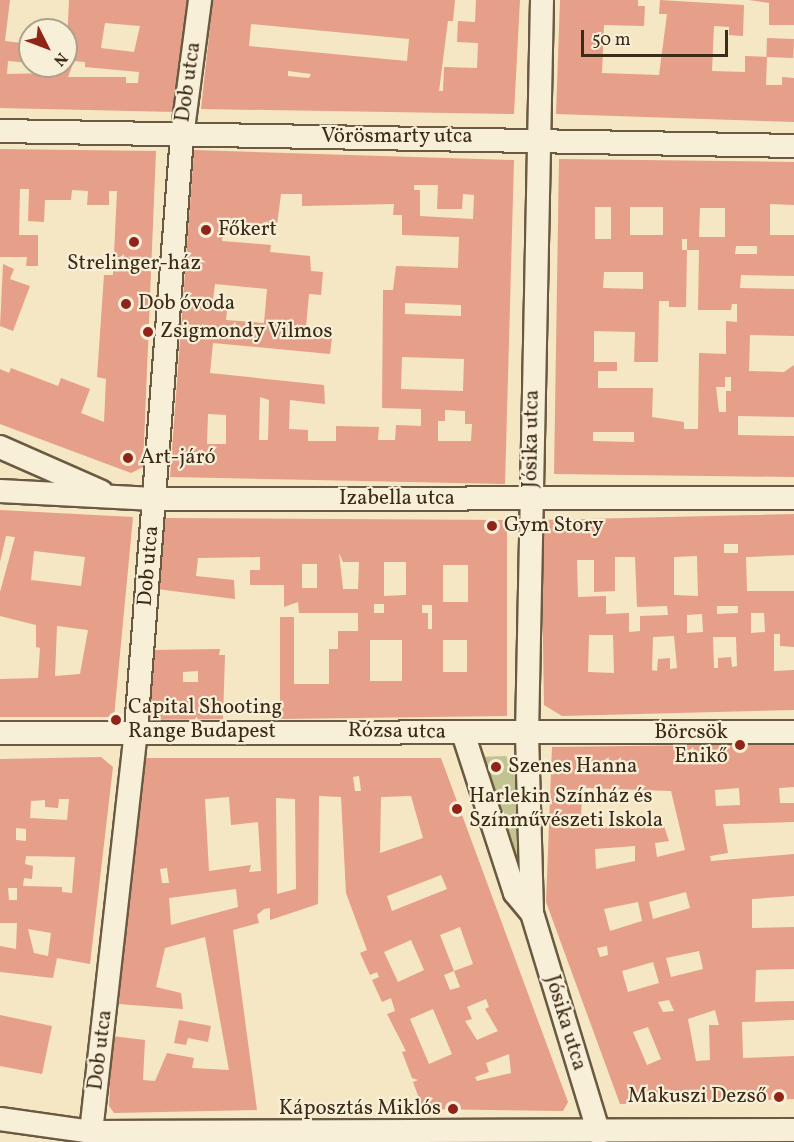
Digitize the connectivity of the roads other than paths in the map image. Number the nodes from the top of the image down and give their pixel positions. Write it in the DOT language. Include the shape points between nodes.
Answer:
graph roads {
  1 [pos="200,0"];
  2 [pos="542,0"];
  3 [pos="0,131"];
  4 [pos="182,137"];
  5 [pos="536,138"];
  6 [pos="794,146"];
  7 [pos="0,447"];
  8 [pos="0,491"];
  9 [pos="115,497"];
  10 [pos="794,498"];
  11 [pos="154,499"];
  12 [pos="532,499"];
  13 [pos="136,729"];
  14 [pos="794,732"];
  15 [pos="0,733"];
  16 [pos="463,733"];
  17 [pos="527,734"];
  18 [pos="532,913"];
  19 [pos="0,1119"];
  20 [pos="794,1130"];
  21 [pos="599,1133"];
  22 [pos="770,1136"];
  23 [pos="97,1137"];
  24 [pos="245,1138"];
  1 -- 4 [label="street, Dob utca"];
  2 -- 5 [label="street, Jósika utca"];
  3 -- 4 [label="street, Vörösmarty utca"];
  4 -- 5 [label="street, Vörösmarty utca"];
  4 -- 11 [label="street, Dob utca"];
  5 -- 6 [label="street, Vörösmarty utca"];
  5 -- 12 [label="street, Jósika utca"];
  7 -- 9 [label="street"];
  8 -- 9 [label="street, Izabella utca"];
  9 -- 11 [label="street, Izabella utca"];
  10 -- 12 [label="street, Izabella utca"];
  11 -- 12 [label="street, Izabella utca"];
  11 -- 13 [label="street, Dob utca"];
  12 -- 17 [label="street, Jósika utca"];
  13 -- 15 [label="street, Rózsa utca"];
  13 -- 16 [label="street, Rózsa utca"];
  13 -- 23 [label="street, Dob utca"];
  14 -- 17 [label="street, Rózsa utca"];
  16 -- 17 [label="street, Rózsa utca"];
  16 -- 18 [label="street, Jósika utca" via="515,893"];
  17 -- 18 [label="street, Jósika utca"];
  18 -- 21 [label="street, Jósika utca"];
  19 -- 23 [label="street"];
  20 -- 22 [label="street"];
  21 -- 22 [label="street"];
  21 -- 24 [label="street"];
  23 -- 24 [label="street"];
}
